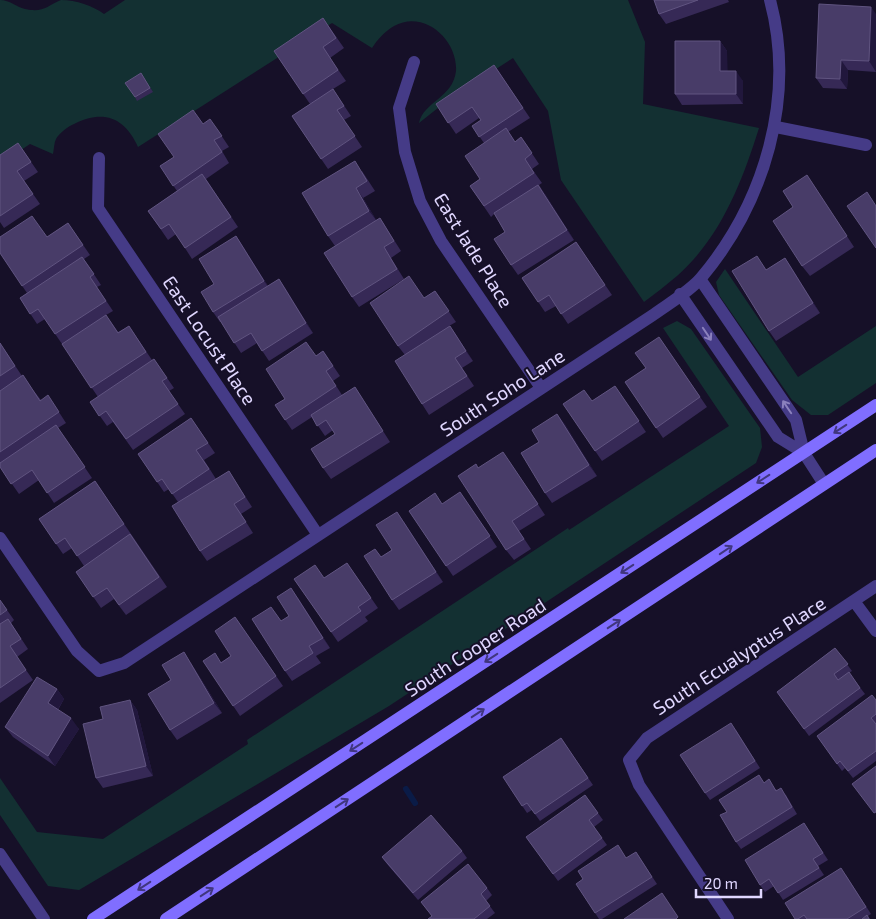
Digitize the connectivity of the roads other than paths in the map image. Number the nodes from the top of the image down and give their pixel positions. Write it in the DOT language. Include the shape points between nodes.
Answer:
graph roads {
  1 [pos="770,0"];
  2 [pos="414,62"];
  3 [pos="776,127"];
  4 [pos="866,145"];
  5 [pos="100,158"];
  6 [pos="700,279"];
  7 [pos="680,294"];
  8 [pos="541,388"];
  9 [pos="876,405"];
  10 [pos="876,450"];
  11 [pos="804,453"];
  12 [pos="824,484"];
  13 [pos="318,535"];
  14 [pos="0,538"];
  15 [pos="876,586"];
  16 [pos="854,601"];
  17 [pos="876,630"];
  18 [pos="0,854"];
  19 [pos="44,919"];
  20 [pos="93,919"];
  21 [pos="166,919"];
  22 [pos="728,919"];
  1 -- 3 [label="street, South Soho Lane" via="776,22 780,64"];
  2 -- 8 [label="street, East Jade Place" via="399,108 404,152 420,201 441,241"];
  3 -- 4 [label="street"];
  3 -- 6 [label="street, South Soho Lane" via="742,217"];
  5 -- 13 [label="street, East Locust Place" via="98,208"];
  6 -- 7 [label="street, South Soho Lane"];
  11 -- 6 [label="street, one-way" via="796,420"];
  7 -- 8 [label="street, South Soho Lane"];
  7 -- 11 [label="street, one-way" via="778,437"];
  8 -- 13 [label="street, South Soho Lane"];
  9 -- 11 [label="main road, South Cooper Road, one-way"];
  10 -- 12 [label="main road"];
  11 -- 12 [label="street"];
  11 -- 20 [label="main road, South Cooper Road, one-way"];
  21 -- 12 [label="main road, one-way"];
  13 -- 14 [label="street, South Soho Lane" via="124,664 100,671 77,651"];
  15 -- 16 [label="street, South Ecualyptus Place"];
  16 -- 17 [label="street"];
  16 -- 22 [label="street, South Ecualyptus Place" via="647,738 629,760 639,786"];
  18 -- 19 [label="street"];
}
